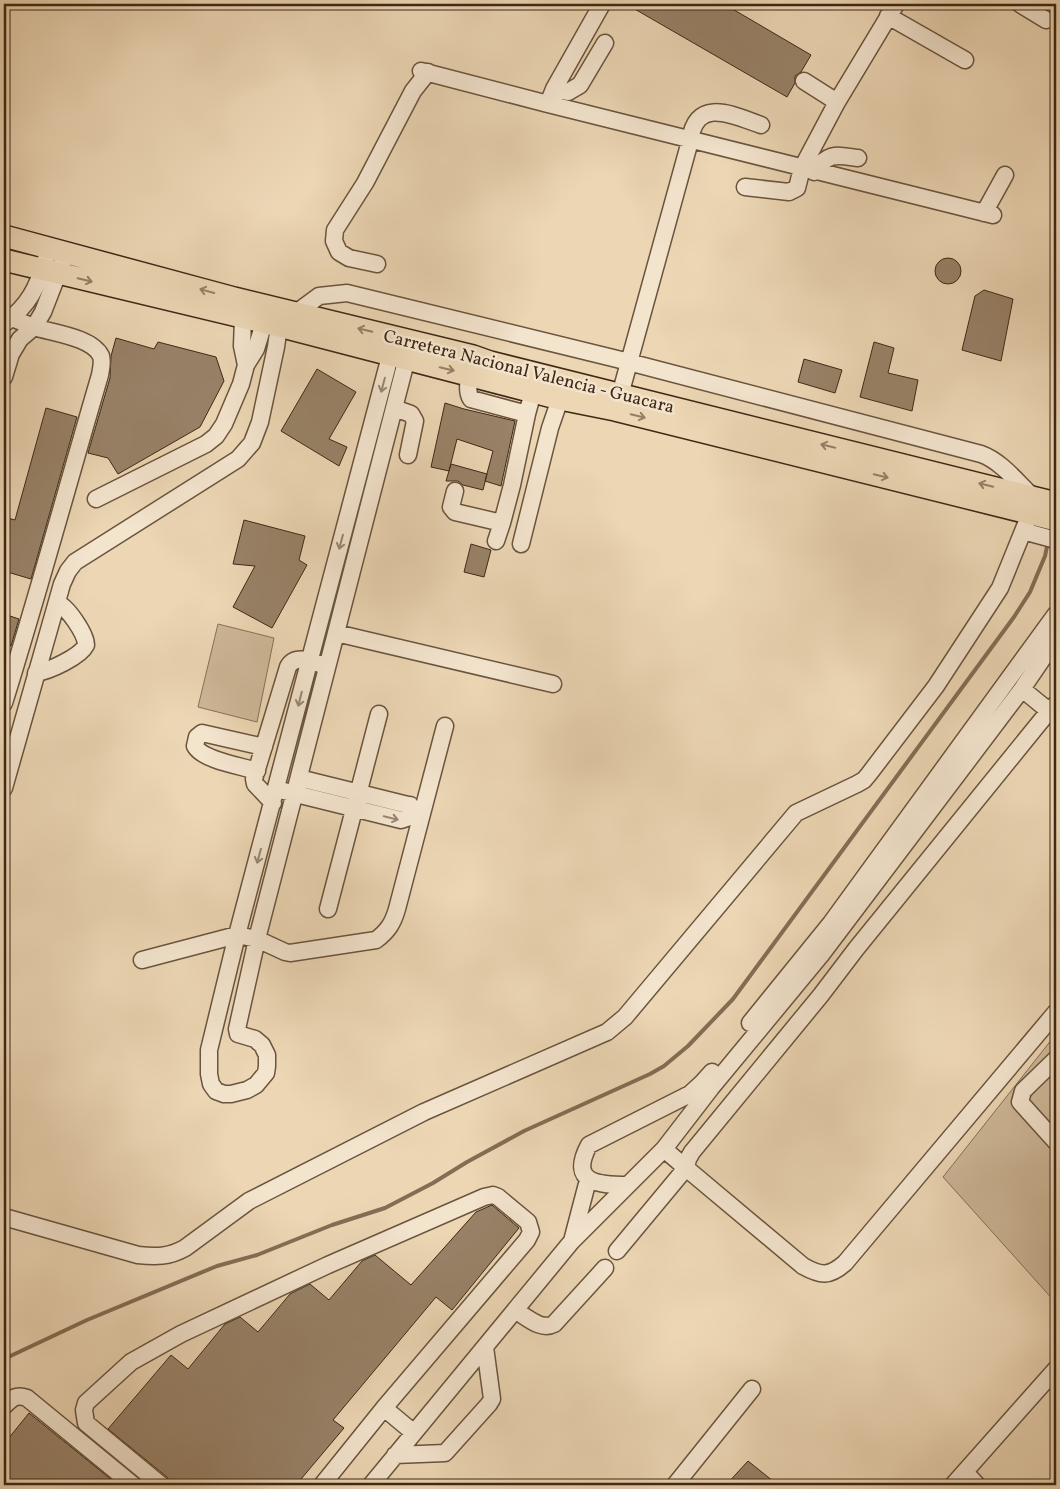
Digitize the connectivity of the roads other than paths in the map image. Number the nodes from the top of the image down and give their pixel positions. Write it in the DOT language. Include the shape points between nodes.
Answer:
graph roads {
  1 [pos="602,4"];
  2 [pos="1020,4"];
  3 [pos="892,10"];
  4 [pos="1046,20"];
  5 [pos="605,42"];
  6 [pos="965,60"];
  7 [pos="804,81"];
  8 [pos="551,97"];
  9 [pos="837,102"];
  10 [pos="761,125"];
  11 [pos="690,141"];
  12 [pos="858,158"];
  13 [pos="808,170"];
  14 [pos="1005,175"];
  15 [pos="745,187"];
  16 [pos="4,236"];
  17 [pos="58,250"];
  18 [pos="4,260"];
  19 [pos="377,264"];
  20 [pos="50,272"];
  21 [pos="296,313"];
  22 [pos="243,318"];
  23 [pos="8,321"];
  24 [pos="271,325"];
  25 [pos="34,327"];
  26 [pos="401,348"];
  27 [pos="630,362"];
  28 [pos="246,365"];
  29 [pos="471,365"];
  30 [pos="502,374"];
  31 [pos="4,377"];
  32 [pos="535,382"];
  33 [pos="560,399"];
  34 [pos="618,402"];
  35 [pos="497,406"];
  36 [pos="394,408"];
  37 [pos="527,414"];
  38 [pos="408,455"];
  39 [pos="455,492"];
  40 [pos="96,499"];
  41 [pos="1041,515"];
  42 [pos="502,523"];
  43 [pos="1056,540"];
  44 [pos="496,541"];
  45 [pos="522,544"];
  46 [pos="56,603"];
  47 [pos="1056,614"];
  48 [pos="336,633"];
  49 [pos="1056,640"];
  50 [pos="310,660"];
  51 [pos="327,666"];
  52 [pos="36,673"];
  53 [pos="553,684"];
  54 [pos="1022,689"];
  55 [pos="4,703"];
  56 [pos="1053,707"];
  57 [pos="379,714"];
  58 [pos="445,726"];
  59 [pos="264,747"];
  60 [pos="257,771"];
  61 [pos="297,786"];
  62 [pos="4,788"];
  63 [pos="358,793"];
  64 [pos="275,796"];
  65 [pos="354,809"];
  66 [pos="328,909"];
  67 [pos="237,935"];
  68 [pos="257,939"];
  69 [pos="142,960"];
  70 [pos="1056,1012"];
  71 [pos="1056,1059"];
  72 [pos="1056,1142"];
  73 [pos="664,1149"];
  74 [pos="686,1168"];
  75 [pos="588,1180"];
  76 [pos="628,1185"];
  77 [pos="4,1217"];
  78 [pos="572,1241"];
  79 [pos="617,1251"];
  80 [pos="605,1268"];
  81 [pos="516,1311"];
  82 [pos="484,1347"];
  83 [pos="1056,1368"];
  84 [pos="752,1389"];
  85 [pos="4,1406"];
  86 [pos="384,1408"];
  87 [pos="414,1433"];
  88 [pos="395,1455"];
  89 [pos="965,1472"];
  90 [pos="133,1485"];
  91 [pos="161,1485"];
  92 [pos="322,1485"];
  93 [pos="371,1485"];
  94 [pos="675,1485"];
  95 [pos="952,1485"];
  96 [pos="977,1485"];
  1 -- 8 [label="street"];
  2 -- 4 [label="street"];
  3 -- 6 [label="street"];
  3 -- 9 [label="street"];
  5 -- 8 [label="street" via="580,85"];
  7 -- 9 [label="street"];
  8 -- 11 [label="street"];
  8 -- 19 [label="street" via="424,71 365,182 335,230 334,241 339,252 349,258"];
  9 -- 13 [label="street"];
  10 -- 11 [label="street" via="726,112 711,112 699,118 692,129"];
  11 -- 13 [label="street"];
  11 -- 27 [label="street"];
  12 -- 13 [label="street" via="825,158"];
  13 -- 14 [label="street" via="988,214"];
  13 -- 15 [label="street" via="793,191"];
  16 -- 17 [label="main road, Carretera Nacional Valencia - Guacara"];
  17 -- 20 [label="street"];
  21 -- 17 [label="main road, Carretera Nacional Valencia - Guacara, one-way"];
  18 -- 20 [label="main road, Carretera Nacional Valencia - Guacara"];
  20 -- 22 [label="main road, Carretera Nacional Valencia - Guacara, one-way"];
  20 -- 23 [label="street" via="26,305"];
  20 -- 25 [label="street" via="44,312"];
  26 -- 21 [label="main road, Carretera Nacional Valencia - Guacara, one-way"];
  21 -- 27 [label="street" via="319,296 347,293"];
  22 -- 24 [label="main road, Carretera Nacional Valencia - Guacara"];
  22 -- 28 [label="street" via="242,346"];
  23 -- 25 [label="street"];
  24 -- 26 [label="main road, Carretera Nacional Valencia - Guacara"];
  24 -- 28 [label="street"];
  24 -- 46 [label="street" via="276,347 260,422 247,450 238,459 75,562 64,577"];
  25 -- 31 [label="street" via="20,339 11,354"];
  25 -- 55 [label="street" via="91,345 102,361 38,594"];
  26 -- 29 [label="main road, Carretera Nacional Valencia - Guacara"];
  26 -- 36 [label="street"];
  26 -- 50 [label="street, one-way"];
  27 -- 34 [label="street"];
  27 -- 41 [label="street" via="990,457 998,462"];
  28 -- 40 [label="street" via="224,424 211,440"];
  29 -- 30 [label="main road, Carretera Nacional Valencia - Guacara"];
  29 -- 35 [label="street" via="468,396"];
  30 -- 32 [label="main road, Carretera Nacional Valencia - Guacara"];
  30 -- 35 [label="street"];
  32 -- 33 [label="main road, Carretera Nacional Valencia - Guacara"];
  32 -- 34 [label="main road, Carretera Nacional Valencia - Guacara"];
  32 -- 37 [label="street"];
  33 -- 34 [label="main road, Carretera Nacional Valencia - Guacara"];
  33 -- 45 [label="street"];
  34 -- 41 [label="main road, Carretera Nacional Valencia - Guacara"];
  35 -- 37 [label="street"];
  36 -- 38 [label="street" via="411,414 415,420"];
  36 -- 48 [label="street"];
  37 -- 42 [label="street"];
  39 -- 42 [label="street" via="451,507 455,512"];
  41 -- 43 [label="street"];
  41 -- 77 [label="street" via="1000,588 936,686 864,780 796,813 625,1017 607,1032 424,1112 249,1201 174,1254 160,1257 138,1255"];
  42 -- 44 [label="street"];
  46 -- 52 [label="street"];
  46 -- 52 [label="street" via="66,608 86,645 53,668"];
  47 -- 75 [label="street" via="831,923 702,1083 690,1094 589,1145 583,1164"];
  48 -- 51 [label="street"];
  48 -- 53 [label="street"];
  49 -- 54 [label="street"];
  50 -- 51 [label="street"];
  50 -- 59 [label="street" via="291,662"];
  50 -- 64 [label="street, one-way"];
  51 -- 61 [label="street"];
  52 -- 62 [label="street"];
  54 -- 56 [label="street"];
  54 -- 73 [label="street" via="821,955"];
  56 -- 74 [label="street" via="692,1152"];
  57 -- 63 [label="street"];
  58 -- 68 [label="street" via="397,910 385,933 376,940 296,953 285,952"];
  59 -- 60 [label="street"];
  59 -- 60 [label="street" via="202,733 197,737 195,746 198,752"];
  60 -- 64 [label="street" via="255,784"];
  61 -- 63 [label="street"];
  61 -- 64 [label="street"];
  61 -- 65 [label="street"];
  61 -- 68 [label="street"];
  63 -- 65 [label="street"];
  65 -- 63 [label="street, one-way" via="400,820 407,818 411,809 410,805"];
  64 -- 67 [label="street, one-way"];
  65 -- 66 [label="street"];
  67 -- 68 [label="street"];
  67 -- 68 [label="street" via="209,1050 211,1084 224,1094 247,1090 266,1073 267,1055 262,1045 236,1032"];
  67 -- 69 [label="street"];
  70 -- 74 [label="street" via="837,1270 817,1274 803,1266"];
  71 -- 72 [label="street" via="1023,1091 1020,1102"];
  73 -- 74 [label="street"];
  73 -- 76 [label="street"];
  74 -- 79 [label="street"];
  75 -- 76 [label="street"];
  75 -- 78 [label="street"];
  76 -- 78 [label="street"];
  78 -- 81 [label="street"];
  80 -- 81 [label="street" via="548,1327"];
  81 -- 82 [label="street"];
  82 -- 87 [label="street"];
  82 -- 88 [label="street" via="492,1399 489,1404 445,1453"];
  83 -- 89 [label="street"];
  84 -- 94 [label="street"];
  85 -- 90 [label="street" via="12,1397 27,1398"];
  86 -- 87 [label="street"];
  86 -- 91 [label="street" via="527,1240 531,1232 528,1222 493,1194 328,1265 181,1334 131,1362 86,1403 86,1422"];
  86 -- 92 [label="street"];
  87 -- 88 [label="street"];
  88 -- 93 [label="street"];
  89 -- 95 [label="street"];
  89 -- 96 [label="street"];
}
